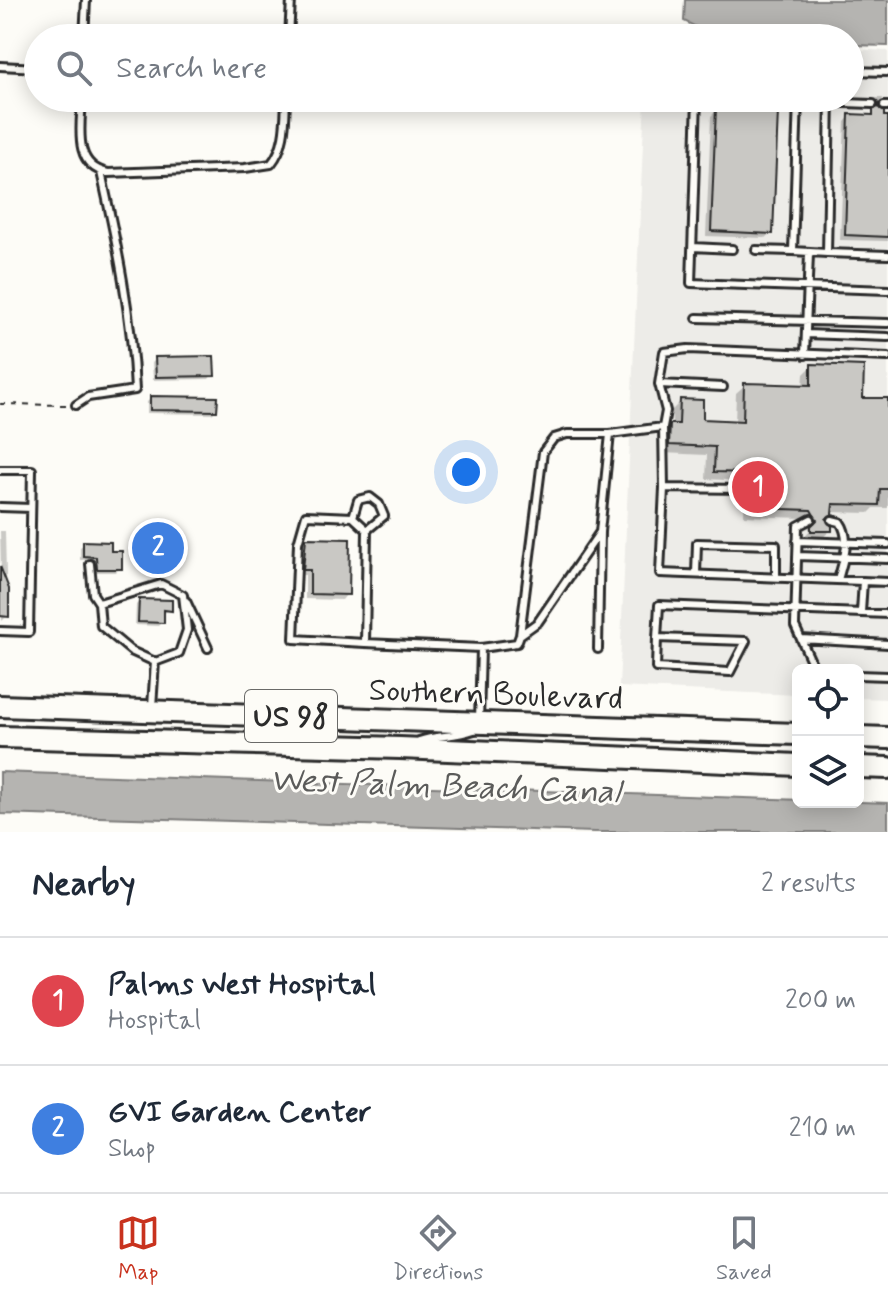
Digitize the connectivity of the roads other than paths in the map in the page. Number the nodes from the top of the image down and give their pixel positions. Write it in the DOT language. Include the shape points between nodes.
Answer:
graph roads {
  1 [pos="86,0"];
  2 [pos="291,0"];
  3 [pos="85,24"];
  4 [pos="290,24"];
  5 [pos="0,66"];
  6 [pos="24,67"];
  7 [pos="864,71"];
  8 [pos="888,72"];
  9 [pos="864,103"];
  10 [pos="873,104"];
  11 [pos="82,112"];
  12 [pos="285,112"];
  13 [pos="699,112"];
  14 [pos="798,112"];
  15 [pos="830,112"];
  16 [pos="101,172"];
  17 [pos="693,247"];
  18 [pos="732,249"];
  19 [pos="756,250"];
  20 [pos="793,251"];
  21 [pos="827,253"];
  22 [pos="809,254"];
  23 [pos="888,255"];
  24 [pos="807,287"];
  25 [pos="888,290"];
  26 [pos="697,318"];
  27 [pos="806,321"];
  28 [pos="888,323"];
  29 [pos="806,334"];
  30 [pos="888,337"];
  31 [pos="805,355"];
  32 [pos="888,357"];
  33 [pos="659,384"];
  34 [pos="723,387"];
  35 [pos="76,405"];
  36 [pos="663,427"];
  37 [pos="610,434"];
  38 [pos="0,470"];
  39 [pos="664,488"];
  40 [pos="743,489"];
  41 [pos="0,507"];
  42 [pos="31,508"];
  43 [pos="353,517"];
  44 [pos="811,519"];
  45 [pos="832,520"];
  46 [pos="367,530"];
  47 [pos="600,532"];
  48 [pos="797,541"];
  49 [pos="846,543"];
  50 [pos="888,544"];
  51 [pos="797,556"];
  52 [pos="843,557"];
  53 [pos="888,559"];
  54 [pos="90,564"];
  55 [pos="696,574"];
  56 [pos="776,577"];
  57 [pos="796,578"];
  58 [pos="838,580"];
  59 [pos="863,581"];
  60 [pos="888,582"];
  61 [pos="183,595"];
  62 [pos="99,603"];
  63 [pos="795,609"];
  64 [pos="861,612"];
  65 [pos="888,614"];
  66 [pos="0,631"];
  67 [pos="520,635"];
  68 [pos="657,638"];
  69 [pos="801,639"];
  70 [pos="365,643"];
  71 [pos="888,644"];
  72 [pos="208,648"];
  73 [pos="481,648"];
  74 [pos="598,649"];
  75 [pos="155,662"];
  76 [pos="812,664"];
  77 [pos="864,675"];
  78 [pos="888,676"];
  79 [pos="0,706"];
  80 [pos="152,711"];
  81 [pos="479,722"];
  82 [pos="792,734"];
  83 [pos="0,737"];
  84 [pos="864,737"];
  85 [pos="888,738"];
  86 [pos="400,748"];
  87 [pos="792,765"];
  88 [pos="864,767"];
  89 [pos="888,768"];
  1 -- 3 [label="lane"];
  2 -- 4 [label="lane"];
  5 -- 6 [label="lane"];
  7 -- 8 [label="lane"];
  9 -- 10 [label="lane"];
  11 -- 16 [label="lane" via="81,147 86,162"];
  12 -- 16 [label="lane" via="283,142 271,164"];
  13 -- 17 [label="lane"];
  14 -- 20 [label="lane"];
  15 -- 21 [label="lane"];
  16 -- 35 [label="lane" via="133,339 135,390 88,397"];
  17 -- 18 [label="lane"];
  17 -- 24 [label="lane" via="691,283"];
  19 -- 20 [label="lane"];
  20 -- 22 [label="lane"];
  21 -- 22 [label="lane"];
  21 -- 23 [label="lane"];
  22 -- 24 [label="lane"];
  24 -- 25 [label="lane"];
  24 -- 27 [label="lane"];
  26 -- 27 [label="lane"];
  27 -- 28 [label="lane"];
  27 -- 29 [label="lane"];
  29 -- 30 [label="lane"];
  29 -- 31 [label="lane"];
  31 -- 32 [label="lane"];
  31 -- 33 [label="lane" via="664,352"];
  33 -- 34 [label="lane"];
  33 -- 36 [label="lane" via="666,411"];
  36 -- 37 [label="lane"];
  36 -- 39 [label="lane"];
  37 -- 47 [label="lane"];
  37 -- 67 [label="lane" via="567,434 554,438 543,452"];
  38 -- 42 [label="lane" via="32,470"];
  39 -- 40 [label="lane"];
  39 -- 55 [label="lane" via="660,573"];
  41 -- 42 [label="lane"];
  42 -- 66 [label="lane" via="29,632"];
  43 -- 46 [label="lane"];
  43 -- 46 [label="lane" via="358,500 370,497 379,504 384,516"];
  43 -- 70 [label="lane" via="306,515 298,543 294,639"];
  44 -- 48 [label="lane" via="798,526"];
  45 -- 49 [label="lane" via="840,522"];
  46 -- 70 [label="lane"];
  47 -- 67 [label="lane" via="538,622"];
  47 -- 74 [label="lane"];
  48 -- 49 [label="lane"];
  48 -- 51 [label="lane"];
  49 -- 50 [label="lane"];
  49 -- 52 [label="lane"];
  51 -- 52 [label="lane"];
  51 -- 57 [label="lane"];
  52 -- 53 [label="lane"];
  52 -- 58 [label="lane"];
  54 -- 62 [label="lane"];
  55 -- 56 [label="lane"];
  55 -- 56 [label="lane" via="697,543 776,545"];
  56 -- 57 [label="lane"];
  57 -- 58 [label="lane"];
  57 -- 63 [label="lane"];
  58 -- 59 [label="lane"];
  59 -- 60 [label="lane"];
  59 -- 64 [label="lane"];
  61 -- 62 [label="lane" via="161,584"];
  61 -- 72 [label="lane"];
  61 -- 75 [label="lane" via="187,630 179,653"];
  62 -- 75 [label="lane" via="101,626 131,651"];
  63 -- 64 [label="lane"];
  63 -- 68 [label="lane" via="659,605"];
  63 -- 69 [label="lane"];
  64 -- 65 [label="lane"];
  67 -- 73 [label="lane" via="517,643"];
  68 -- 68 [label="lane" via="717,640 746,641 730,672 656,668"];
  69 -- 71 [label="lane"];
  69 -- 76 [label="lane"];
  70 -- 73 [label="lane"];
  73 -- 81 [label="lane"];
  75 -- 80 [label="lane"];
  77 -- 78 [label="lane"];
  79 -- 80 [label="highway, Southern Boulevard / US 98"];
  80 -- 81 [label="highway, Southern Boulevard / US 98"];
  81 -- 82 [label="highway, Southern Boulevard / US 98"];
  81 -- 86 [label="lane" via="459,735 432,736"];
  83 -- 86 [label="highway, Southern Boulevard / US 98"];
  84 -- 85 [label="highway"];
  86 -- 87 [label="highway, Southern Boulevard / US 98"];
  88 -- 89 [label="highway"];
}
